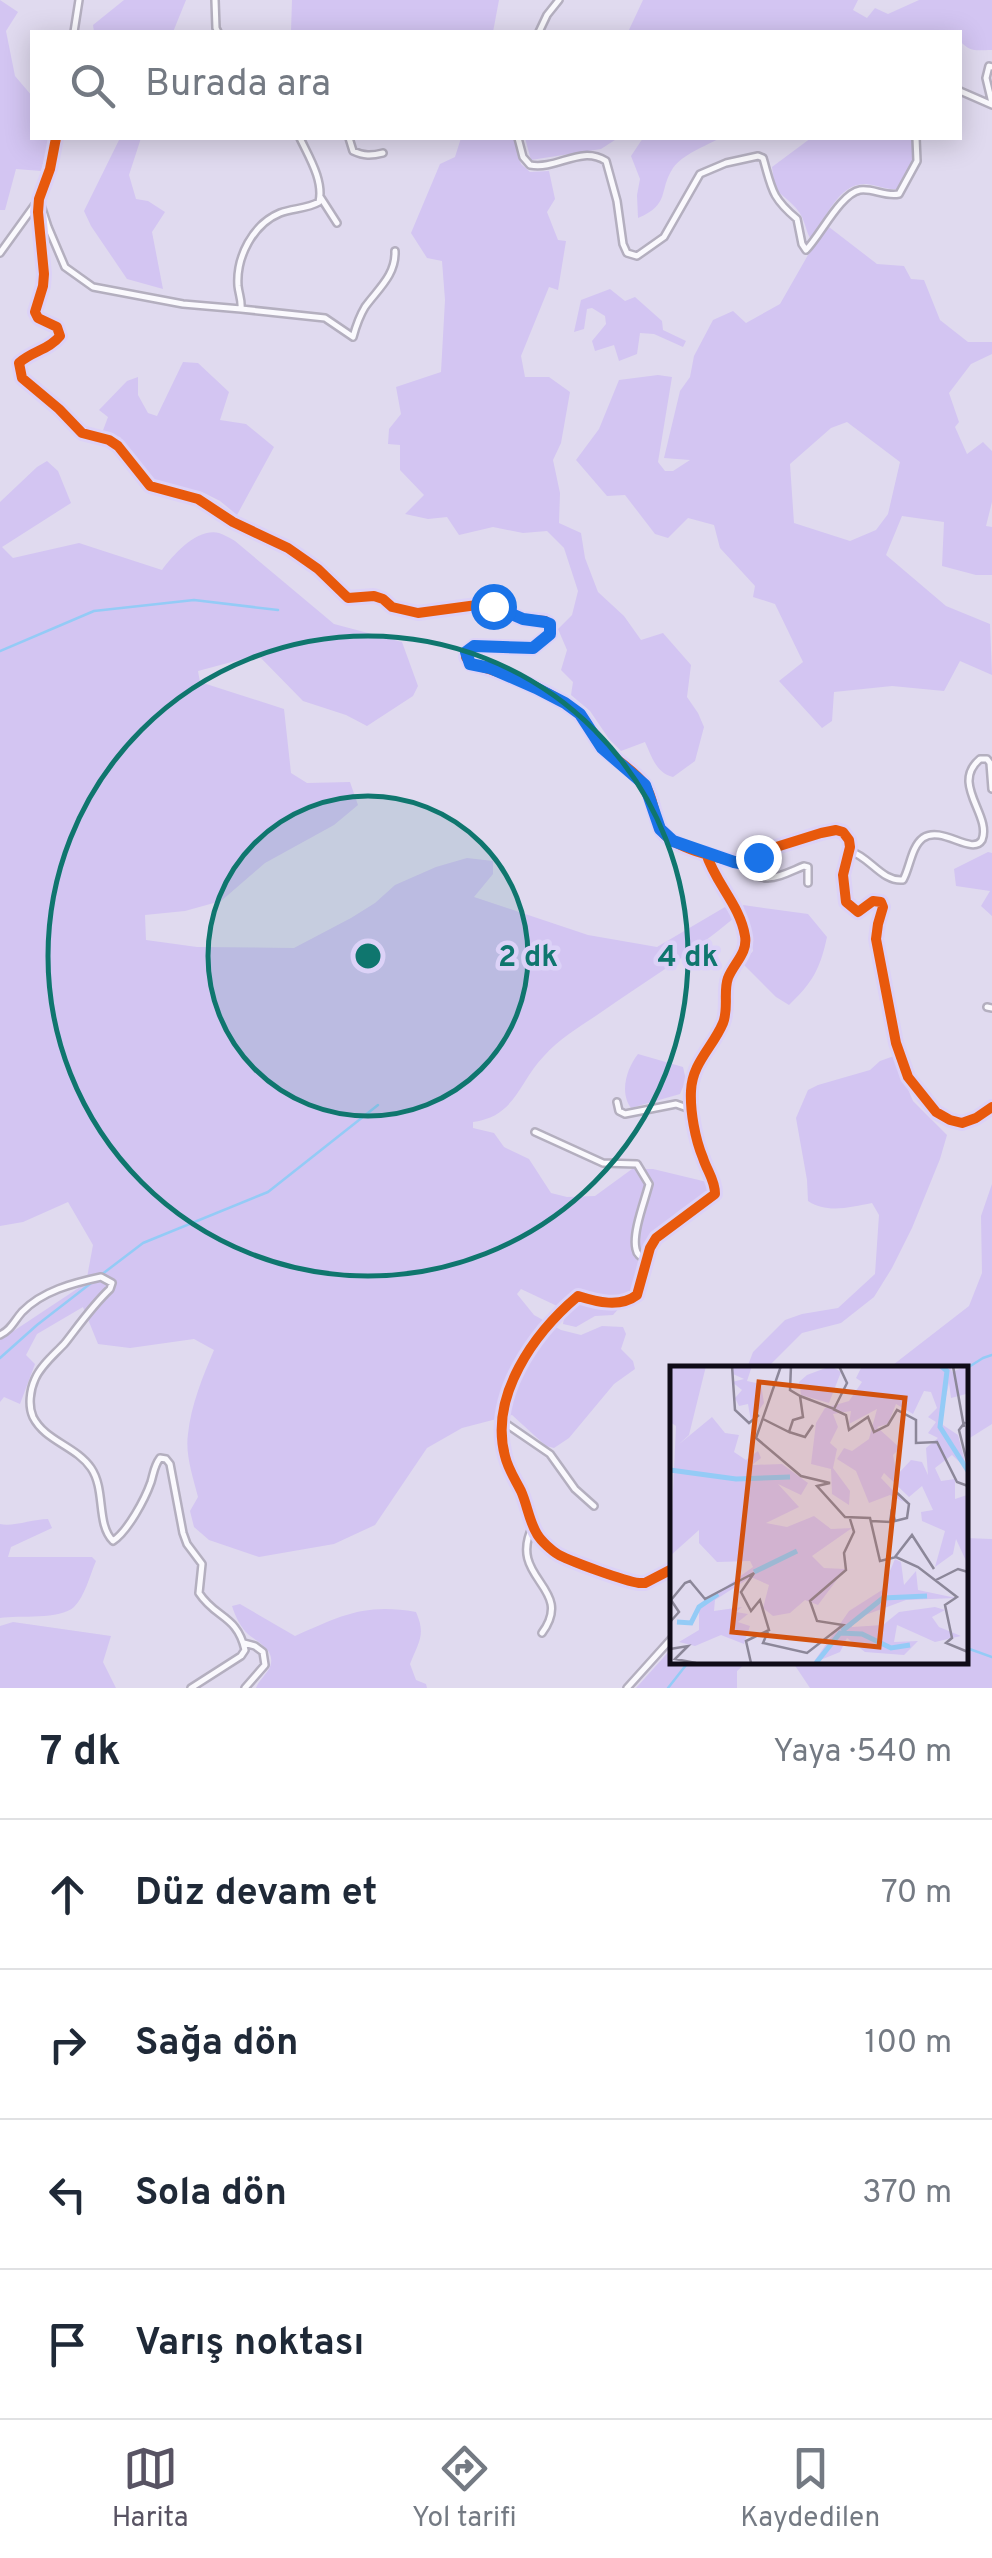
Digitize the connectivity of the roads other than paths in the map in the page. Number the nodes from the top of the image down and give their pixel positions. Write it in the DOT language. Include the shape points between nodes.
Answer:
graph roads {
  1 [pos="80,0"];
  2 [pos="216,0"];
  3 [pos="559,0"];
  4 [pos="74,30"];
  5 [pos="217,30"];
  6 [pos="539,30"];
  7 [pos="992,66"];
  8 [pos="962,92"];
  9 [pos="992,104"];
  10 [pos="56,140"];
  11 [pos="301,140"];
  12 [pos="350,140"];
  13 [pos="518,140"];
  14 [pos="916,140"];
  15 [pos="384,153"];
  16 [pos="321,198"];
  17 [pos="39,199"];
  18 [pos="338,223"];
  19 [pos="395,251"];
  20 [pos="0,253"];
  21 [pos="241,309"];
  22 [pos="992,789"];
  23 [pos="850,851"];
  24 [pos="706,853"];
  25 [pos="738,862"];
  26 [pos="808,882"];
  27 [pos="617,1102"];
  28 [pos="992,1107"];
  29 [pos="692,1111"];
  30 [pos="536,1132"];
  31 [pos="646,1260"];
  32 [pos="0,1334"];
  33 [pos="502,1421"];
  34 [pos="594,1506"];
  35 [pos="534,1526"];
  36 [pos="670,1570"];
  37 [pos="542,1634"];
  38 [pos="670,1640"];
  39 [pos="244,1643"];
  40 [pos="191,1688"];
  41 [pos="245,1688"];
  42 [pos="627,1688"];
  1 -- 4 [label="street"];
  2 -- 5 [label="street"];
  3 -- 6 [label="street"];
  7 -- 9 [label="street" via="986,78"];
  8 -- 9 [label="street"];
  10 -- 17 [label="street"];
  11 -- 16 [label="street"];
  12 -- 15 [label="street" via="361,155"];
  13 -- 14 [label="street" via="523,158 537,167 590,154 606,161 624,244 637,256 664,237 700,174 758,156 772,192 798,219 806,250 853,192 900,194 918,162"];
  16 -- 18 [label="street"];
  16 -- 21 [label="street" via="271,217 254,231 242,256"];
  17 -- 20 [label="street"];
  17 -- 21 [label="street" via="65,267 94,287"];
  17 -- 24 [label="street" via="44,274 35,312 60,336 20,363 33,390 82,433 118,446 150,486 198,499 288,548 348,598 374,596 418,614 486,606 550,624 550,634 533,648 474,646 466,657 580,714 602,748 645,785 664,834"];
  19 -- 21 [label="street" via="390,276 353,337 325,318"];
  22 -- 23 [label="street" via="990,763 980,758 970,780 982,840 972,846 934,834 922,838 903,880 891,880"];
  23 -- 25 [label="street" via="849,840 836,830"];
  23 -- 28 [label="street" via="843,875 846,902 858,912 873,900 884,907 876,939 908,1077 950,1120 962,1123"];
  24 -- 25 [label="street"];
  24 -- 29 [label="street" via="746,938 726,984 723,1024 690,1087"];
  25 -- 26 [label="street" via="770,879 808,866"];
  27 -- 29 [label="street" via="624,1114 676,1104"];
  29 -- 31 [label="street" via="715,1194 656,1238"];
  30 -- 31 [label="street" via="602,1162 636,1164 649,1184 635,1248"];
  31 -- 33 [label="street" via="631,1300 578,1296 553,1321 524,1358"];
  32 -- 39 [label="street" via="40,1298 86,1280 112,1283 36,1374 33,1416 90,1467 113,1540 144,1498 155,1462 166,1459 187,1544 202,1564 199,1593 234,1622"];
  33 -- 34 [label="street" via="550,1454"];
  33 -- 35 [label="street" via="509,1472"];
  35 -- 36 [label="street" via="560,1555 631,1582 645,1583"];
  35 -- 37 [label="street" via="525,1556 552,1604"];
  38 -- 42 [label="street"];
  39 -- 40 [label="street" via="240,1656"];
  39 -- 41 [label="street" via="263,1652 265,1665"];
}
